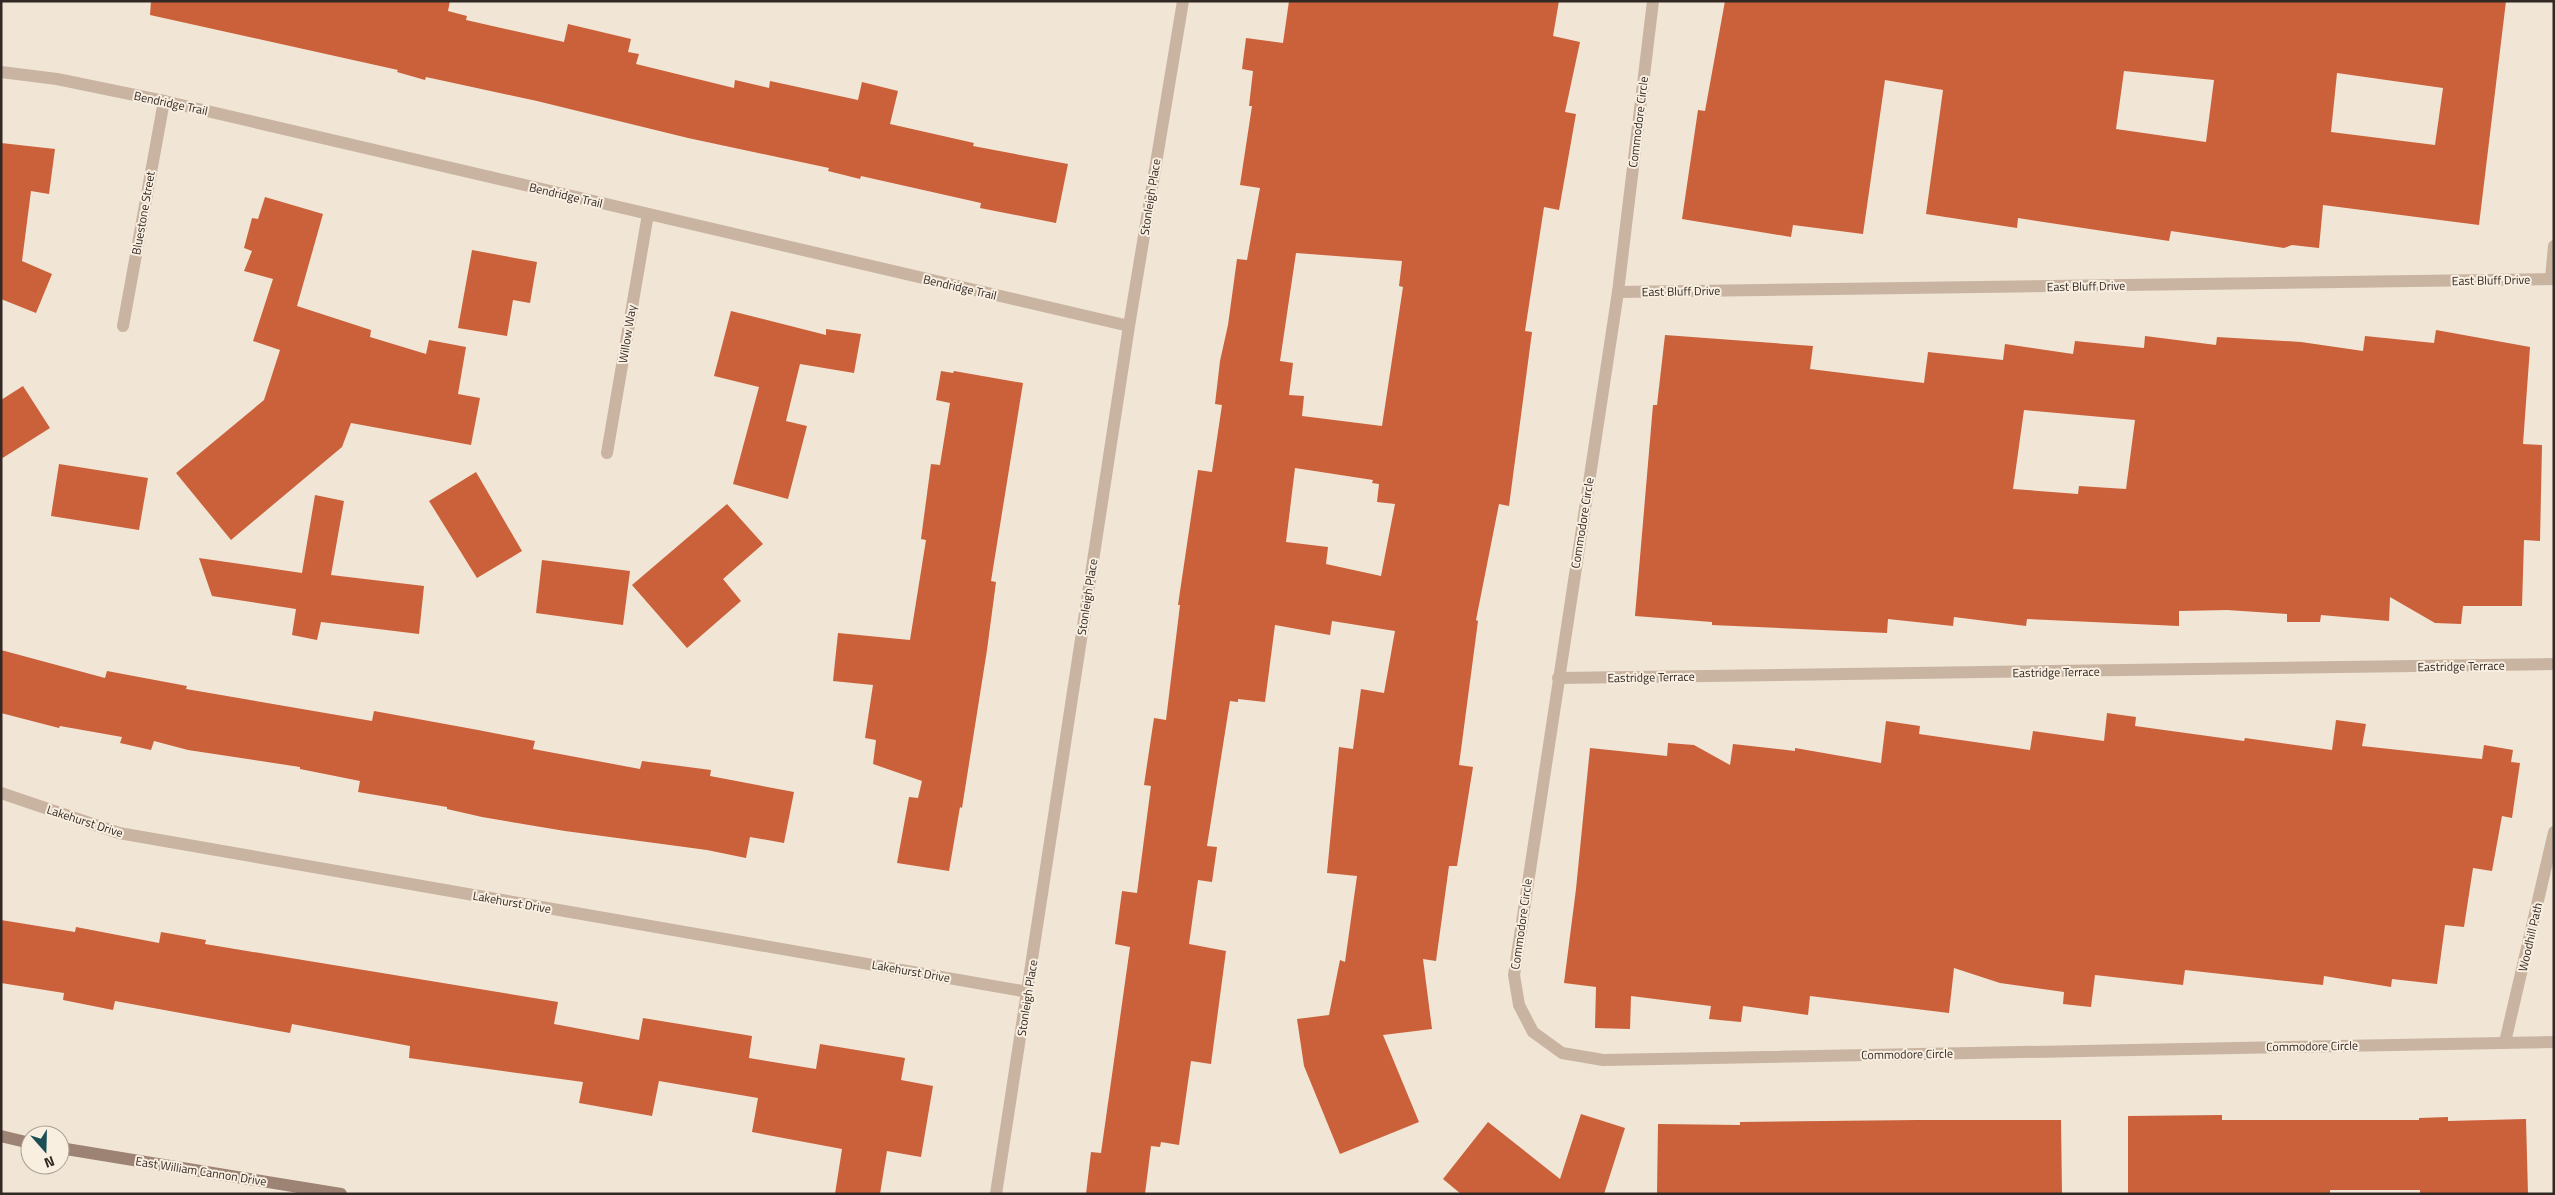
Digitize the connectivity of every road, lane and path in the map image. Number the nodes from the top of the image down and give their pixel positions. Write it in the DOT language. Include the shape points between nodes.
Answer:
graph roads {
  1 [pos="1183,1"];
  2 [pos="1653,1"];
  3 [pos="1,72"];
  4 [pos="164,101"];
  5 [pos="648,214"];
  6 [pos="2554,246"];
  7 [pos="2552,279"];
  8 [pos="1618,292"];
  9 [pos="123,326"];
  10 [pos="1128,326"];
  11 [pos="608,453"];
  12 [pos="2554,664"];
  13 [pos="1558,678"];
  14 [pos="1,793"];
  15 [pos="2554,832"];
  16 [pos="1028,992"];
  17 [pos="2506,1042"];
  18 [pos="2554,1042"];
  19 [pos="1,1136"];
  20 [pos="20,1141"];
  21 [pos="70,1150"];
  22 [pos="341,1194"];
  23 [pos="996,1194"];
  1 -- 10 [label="street, Stonleigh Place"];
  2 -- 8 [label="street, Commodore Circle"];
  3 -- 4 [label="street, Bendridge Trail" via="57,79"];
  4 -- 5 [label="street, Bendridge Trail"];
  4 -- 9 [label="street, Bluestone Street"];
  5 -- 10 [label="street, Bendridge Trail"];
  5 -- 11 [label="street, Willow Way"];
  6 -- 7 [label="street"];
  7 -- 8 [label="street, East Bluff Drive"];
  8 -- 13 [label="street, Commodore Circle"];
  10 -- 16 [label="street, Stonleigh Place"];
  12 -- 13 [label="street, Eastridge Terrace"];
  13 -- 17 [label="street, Commodore Circle" via="1514,975 1519,1005 1533,1032 1562,1054 1603,1060"];
  14 -- 16 [label="street, Lakehurst Drive" via="119,834"];
  15 -- 17 [label="street, Woodhill Path"];
  16 -- 23 [label="street, Stonleigh Place"];
  17 -- 18 [label="street, Commodore Circle"];
  19 -- 20 [label="main road"];
  21 -- 22 [label="main road, East William Cannon Drive"];
}
